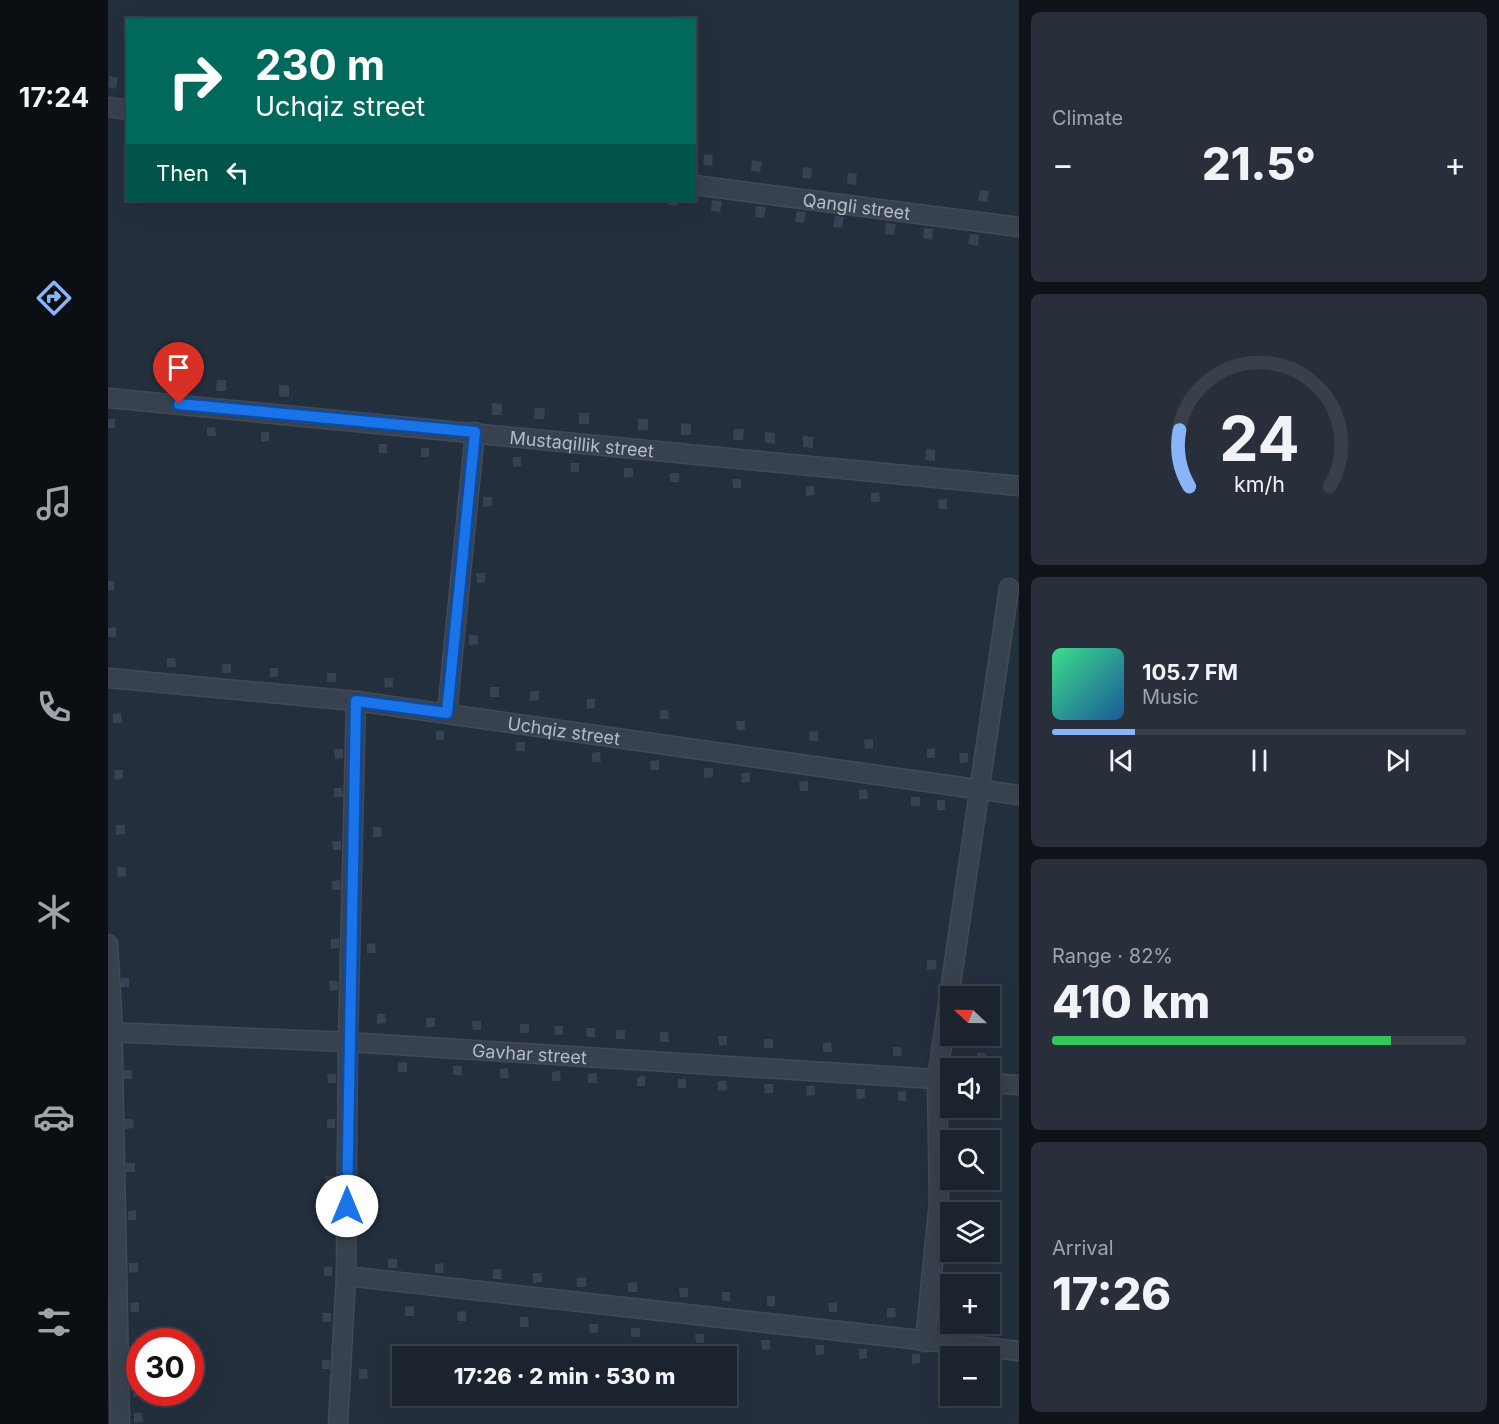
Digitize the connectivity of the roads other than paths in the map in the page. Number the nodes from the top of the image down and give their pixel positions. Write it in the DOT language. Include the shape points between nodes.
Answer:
graph roads {
  1 [pos="108,107"];
  2 [pos="126,110"];
  3 [pos="696,185"];
  4 [pos="1019,227"];
  5 [pos="108,398"];
  6 [pos="475,432"];
  7 [pos="1019,486"];
  8 [pos="1009,588"];
  9 [pos="108,678"];
  10 [pos="356,701"];
  11 [pos="447,713"];
  12 [pos="981,790"];
  13 [pos="1019,795"];
  14 [pos="108,944"];
  15 [pos="110,1032"];
  16 [pos="348,1042"];
  17 [pos="947,1058"];
  18 [pos="940,1080"];
  19 [pos="1000,1083"];
  20 [pos="1019,1084"];
  21 [pos="942,1118"];
  22 [pos="346,1276"];
  23 [pos="925,1342"];
  24 [pos="1019,1351"];
  25 [pos="120,1424"];
  26 [pos="338,1424"];
  1 -- 2 [label="street"];
  3 -- 4 [label="street, Qangli street"];
  5 -- 6 [label="street, Mustaqillik street"];
  6 -- 7 [label="street, Mustaqillik street"];
  6 -- 11 [label="street"];
  8 -- 12 [label="street"];
  9 -- 10 [label="street, Uchqiz street"];
  10 -- 11 [label="street, Uchqiz street"];
  10 -- 16 [label="street"];
  11 -- 12 [label="street, Uchqiz street"];
  12 -- 13 [label="street, Uchqiz street"];
  12 -- 17 [label="street"];
  14 -- 15 [label="street"];
  15 -- 16 [label="street, Gavhar street"];
  15 -- 25 [label="street"];
  16 -- 18 [label="street, Gavhar street"];
  16 -- 22 [label="street"];
  19 -- 20 [label="street"];
  21 -- 23 [label="street" via="939,1202"];
  22 -- 23 [label="street"];
  22 -- 26 [label="street"];
  23 -- 24 [label="street"];
}
